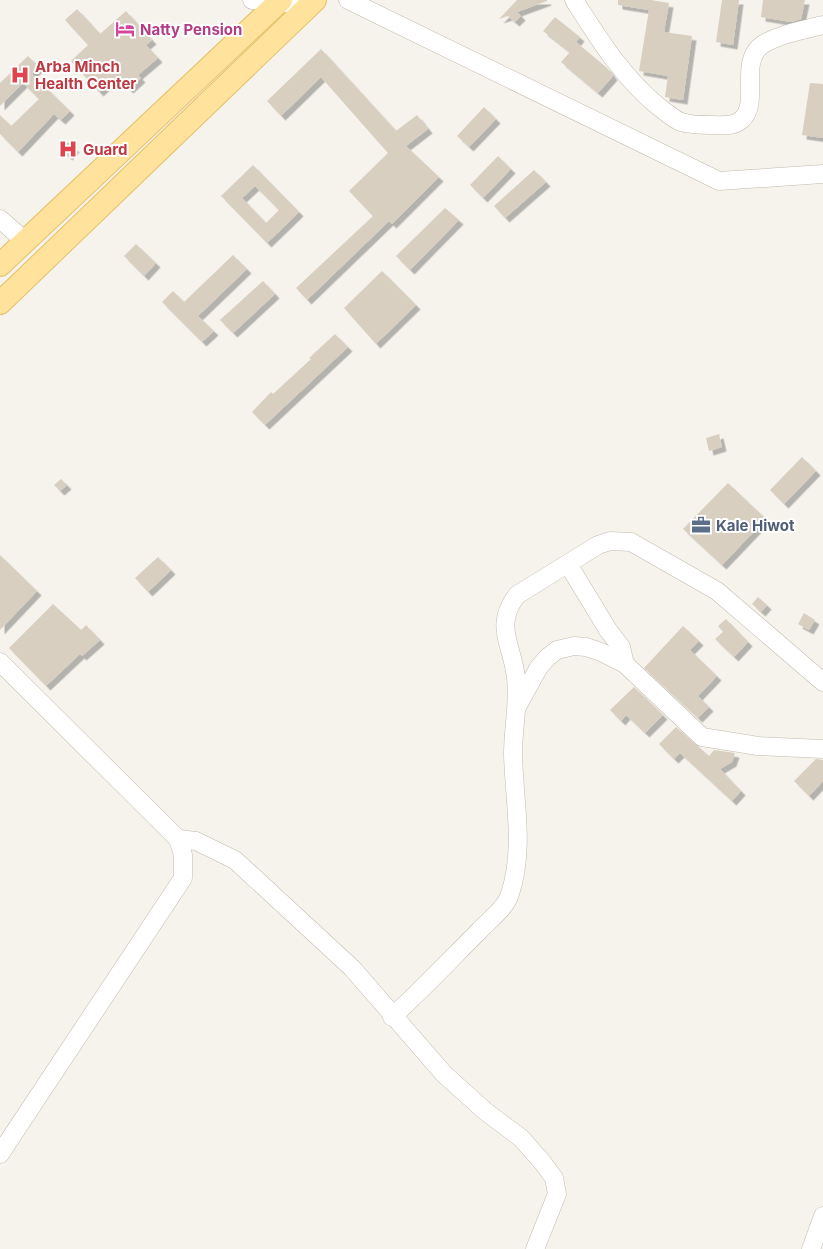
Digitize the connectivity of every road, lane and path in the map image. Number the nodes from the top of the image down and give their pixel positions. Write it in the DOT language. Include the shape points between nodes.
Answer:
graph roads {
  1 [pos="252,0"];
  2 [pos="348,0"];
  3 [pos="574,0"];
  4 [pos="280,1"];
  5 [pos="311,4"];
  6 [pos="823,25"];
  7 [pos="171,105"];
  8 [pos="188,122"];
  9 [pos="823,174"];
  10 [pos="0,219"];
  11 [pos="25,241"];
  12 [pos="0,265"];
  13 [pos="0,303"];
  14 [pos="568,564"];
  15 [pos="0,662"];
  16 [pos="625,664"];
  17 [pos="823,682"];
  18 [pos="517,706"];
  19 [pos="823,749"];
  20 [pos="178,839"];
  21 [pos="392,1016"];
  22 [pos="0,1154"];
  23 [pos="823,1216"];
  24 [pos="535,1249"];
  25 [pos="811,1249"];
  1 -- 4 [label="street"];
  2 -- 9 [label="street" via="719,180"];
  3 -- 6 [label="street" via="609,54 644,95 681,122 700,125 732,125 742,120 747,112 750,62 760,46"];
  4 -- 5 [label="street"];
  4 -- 7 [label="main road"];
  5 -- 8 [label="main road"];
  7 -- 8 [label="main road"];
  7 -- 11 [label="main road"];
  8 -- 13 [label="main road"];
  10 -- 11 [label="street"];
  11 -- 12 [label="main road"];
  14 -- 16 [label="street" via="621,647"];
  14 -- 17 [label="street" via="598,544 632,542 718,591"];
  14 -- 18 [label="street" via="517,595 509,606 505,618 506,639 516,676"];
  15 -- 20 [label="street"];
  16 -- 18 [label="street" via="586,646 557,650 539,667"];
  16 -- 19 [label="street" via="702,737 758,746"];
  18 -- 21 [label="street" via="513,752 519,840 510,895 436,978"];
  20 -- 21 [label="street" via="196,841 235,860 352,968"];
  20 -- 22 [label="street" via="183,855 183,878"];
  21 -- 24 [label="street" via="444,1074 521,1138 554,1178 557,1194"];
  23 -- 25 [label="street"];
}
